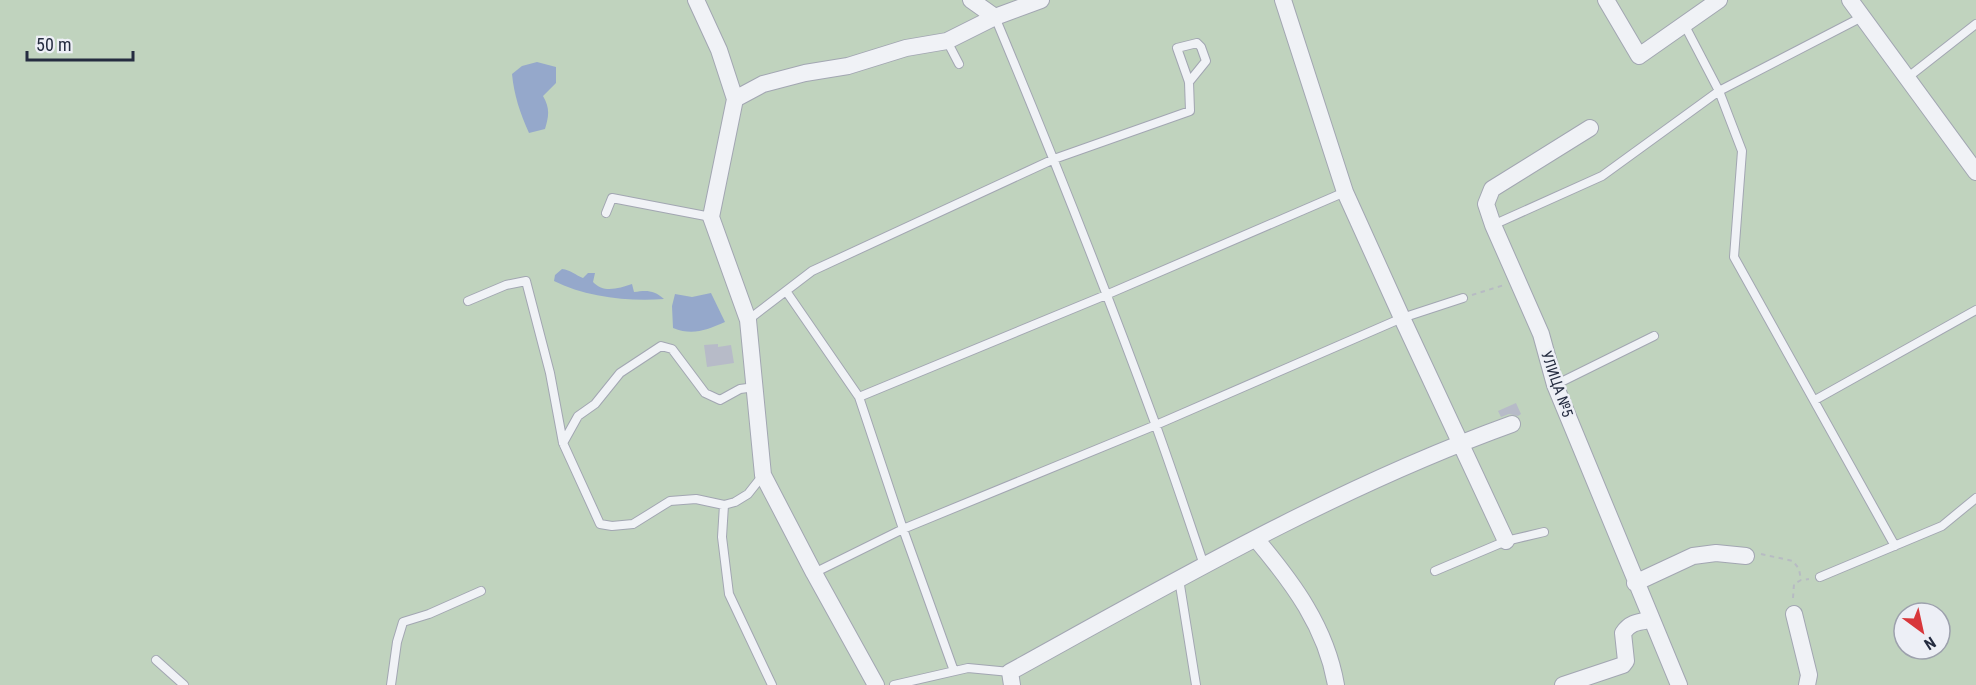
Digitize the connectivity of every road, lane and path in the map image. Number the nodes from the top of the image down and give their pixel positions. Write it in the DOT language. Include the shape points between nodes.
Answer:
graph roads {
  1 [pos="696,0"];
  2 [pos="971,0"];
  3 [pos="1041,0"];
  4 [pos="1282,0"];
  5 [pos="1606,0"];
  6 [pos="1719,0"];
  7 [pos="1850,0"];
  8 [pos="1862,16"];
  9 [pos="995,17"];
  10 [pos="1684,24"];
  11 [pos="1976,24"];
  12 [pos="947,41"];
  13 [pos="959,64"];
  14 [pos="1907,78"];
  15 [pos="1189,82"];
  16 [pos="1719,91"];
  17 [pos="735,99"];
  18 [pos="1590,128"];
  19 [pos="1054,159"];
  20 [pos="1976,172"];
  21 [pos="1345,192"];
  22 [pos="606,213"];
  23 [pos="711,217"];
  24 [pos="1493,225"];
  25 [pos="1518,281"];
  26 [pos="786,291"];
  27 [pos="1106,295"];
  28 [pos="1463,298"];
  29 [pos="468,301"];
  30 [pos="1976,310"];
  31 [pos="1402,318"];
  32 [pos="748,320"];
  33 [pos="1654,336"];
  34 [pos="1555,385"];
  35 [pos="755,387"];
  36 [pos="859,397"];
  37 [pos="1815,400"];
  38 [pos="1156,424"];
  39 [pos="1512,424"];
  40 [pos="563,443"];
  41 [pos="1460,443"];
  42 [pos="763,475"];
  43 [pos="1976,498"];
  44 [pos="724,505"];
  45 [pos="903,529"];
  46 [pos="1544,532"];
  47 [pos="1256,539"];
  48 [pos="1506,541"];
  49 [pos="1895,546"];
  50 [pos="1746,556"];
  51 [pos="1204,565"];
  52 [pos="1435,571"];
  53 [pos="814,573"];
  54 [pos="1820,577"];
  55 [pos="1179,579"];
  56 [pos="1801,580"];
  57 [pos="1635,583"];
  58 [pos="481,591"];
  59 [pos="1794,614"];
  60 [pos="1651,620"];
  61 [pos="156,660"];
  62 [pos="954,671"];
  63 [pos="1011,678"];
  64 [pos="184,685"];
  65 [pos="391,685"];
  66 [pos="771,685"];
  67 [pos="876,685"];
  68 [pos="894,685"];
  69 [pos="1196,685"];
  70 [pos="1336,685"];
  71 [pos="1563,685"];
  72 [pos="1679,685"];
  73 [pos="1807,685"];
  1 -- 17 [label="street" via="719,50"];
  2 -- 9 [label="street"];
  3 -- 9 [label="street"];
  4 -- 21 [label="street"];
  5 -- 10 [label="street" via="1640,56"];
  6 -- 10 [label="street"];
  7 -- 8 [label="street"];
  8 -- 14 [label="street"];
  8 -- 16 [label="lane"];
  9 -- 12 [label="street"];
  9 -- 19 [label="lane"];
  10 -- 16 [label="lane"];
  11 -- 14 [label="lane"];
  12 -- 13 [label="lane"];
  12 -- 17 [label="street" via="763,84"];
  14 -- 20 [label="street"];
  15 -- 15 [label="lane" via="1206,61 1197,43 1177,48"];
  15 -- 19 [label="lane" via="1190,111"];
  16 -- 24 [label="lane" via="1602,176"];
  16 -- 37 [label="lane" via="1742,151 1734,257"];
  17 -- 23 [label="street"];
  18 -- 24 [label="street, УЛИЦА №5" via="1492,189 1486,204"];
  19 -- 26 [label="lane" via="812,271"];
  19 -- 27 [label="lane"];
  21 -- 27 [label="lane"];
  21 -- 31 [label="street"];
  22 -- 23 [label="lane" via="612,198"];
  23 -- 32 [label="street"];
  24 -- 25 [label="street, УЛИЦА №5"];
  25 -- 28 [label="path"];
  25 -- 34 [label="street, УЛИЦА №5" via="1541,334"];
  26 -- 32 [label="lane"];
  26 -- 36 [label="lane"];
  27 -- 36 [label="lane"];
  27 -- 38 [label="lane"];
  28 -- 31 [label="lane"];
  29 -- 40 [label="lane" via="526,281"];
  30 -- 37 [label="lane"];
  31 -- 38 [label="lane"];
  31 -- 41 [label="street"];
  32 -- 35 [label="street"];
  33 -- 34 [label="lane"];
  34 -- 57 [label="street, УЛИЦА №5"];
  35 -- 40 [label="lane" via="740,389 720,400 705,393 672,349 661,346 620,373 595,404 578,416"];
  35 -- 42 [label="street"];
  36 -- 45 [label="lane"];
  37 -- 49 [label="lane"];
  38 -- 45 [label="lane"];
  38 -- 51 [label="lane"];
  39 -- 41 [label="street"];
  40 -- 44 [label="lane" via="600,524 633,524 670,501 696,499"];
  41 -- 47 [label="street"];
  41 -- 48 [label="street"];
  42 -- 44 [label="lane" via="748,494"];
  42 -- 53 [label="street"];
  43 -- 49 [label="lane" via="1942,526"];
  44 -- 66 [label="lane" via="729,594"];
  45 -- 53 [label="lane"];
  45 -- 62 [label="lane"];
  46 -- 48 [label="lane"];
  47 -- 51 [label="street"];
  47 -- 70 [label="street" via="1315,620 1327,647"];
  48 -- 52 [label="lane"];
  49 -- 54 [label="lane"];
  50 -- 56 [label="path" via="1756,554 1793,561"];
  50 -- 57 [label="street" via="1693,556"];
  51 -- 55 [label="street"];
  53 -- 67 [label="street"];
  54 -- 56 [label="path"];
  55 -- 63 [label="street"];
  55 -- 69 [label="lane"];
  56 -- 59 [label="path" via="1794,584"];
  57 -- 60 [label="street, УЛИЦА №5"];
  58 -- 65 [label="lane" via="404,622"];
  59 -- 73 [label="street" via="1809,675"];
  60 -- 71 [label="street" via="1633,623 1623,633 1623,665"];
  60 -- 72 [label="street, УЛИЦА №5"];
  61 -- 64 [label="lane"];
  62 -- 63 [label="lane" via="968,668"];
  62 -- 68 [label="lane"];
}
